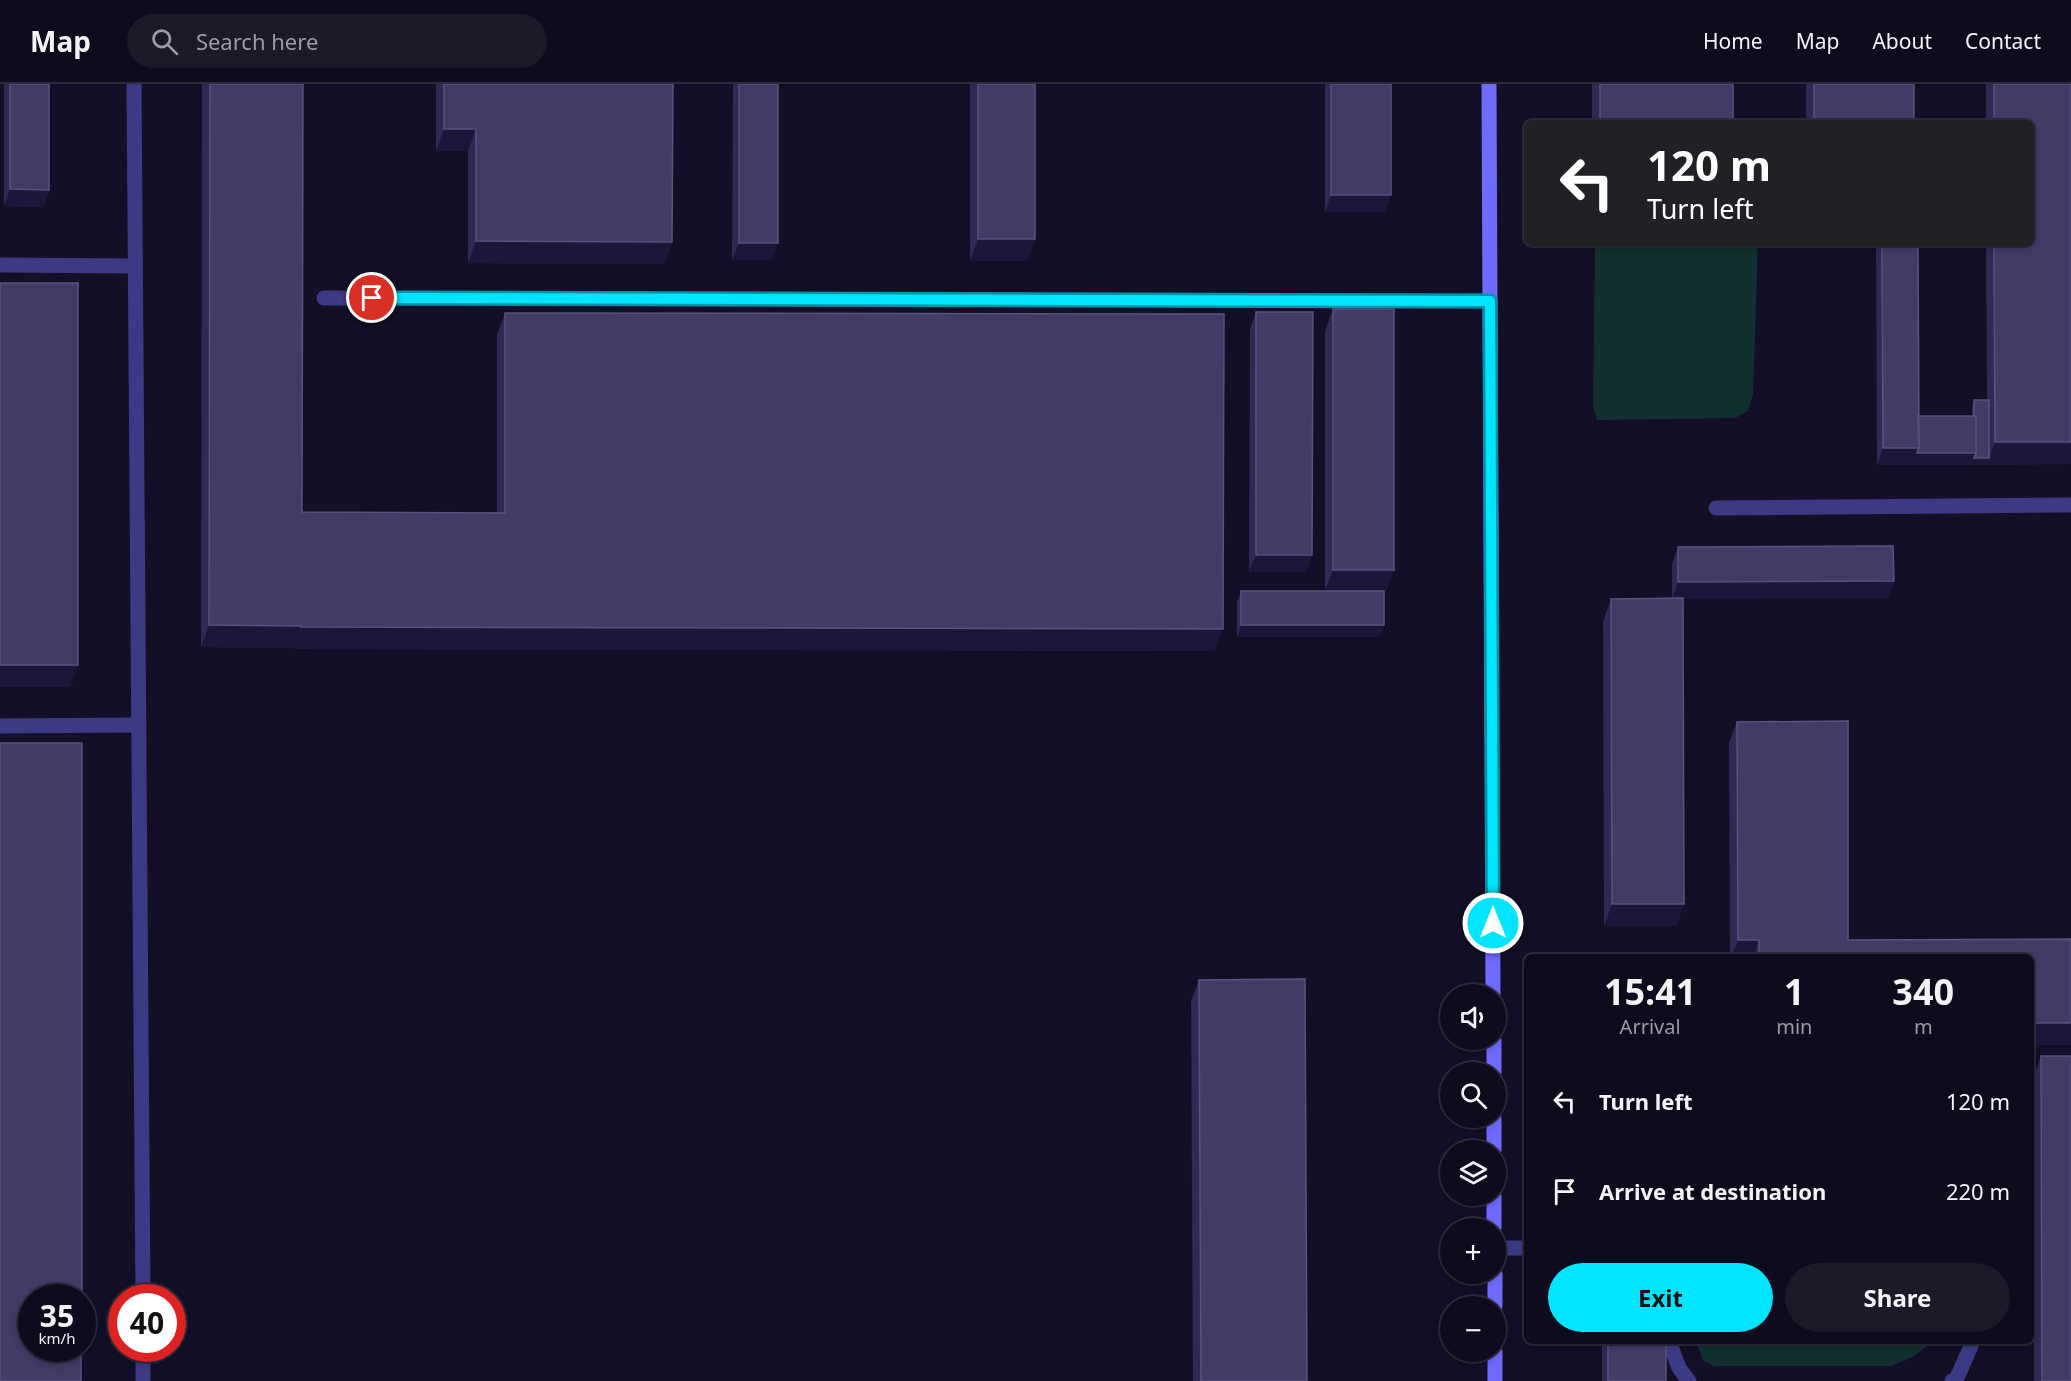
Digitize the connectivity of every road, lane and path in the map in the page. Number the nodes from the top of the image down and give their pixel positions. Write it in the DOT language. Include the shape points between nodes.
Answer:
graph roads {
  1 [pos="134,84"];
  2 [pos="1489,84"];
  3 [pos="0,265"];
  4 [pos="135,266"];
  5 [pos="324,298"];
  6 [pos="1490,301"];
  7 [pos="2071,505"];
  8 [pos="1716,508"];
  9 [pos="139,725"];
  10 [pos="0,726"];
  11 [pos="1493,984"];
  12 [pos="1506,1248"];
  13 [pos="1524,1248"];
  14 [pos="143,1284"];
  15 [pos="1670,1344"];
  16 [pos="1971,1344"];
  17 [pos="143,1362"];
  18 [pos="1495,1362"];
  19 [pos="143,1381"];
  20 [pos="1495,1381"];
  21 [pos="1689,1381"];
  22 [pos="1952,1381"];
  1 -- 4 [label="street"];
  2 -- 6 [label="street"];
  3 -- 4 [label="street"];
  4 -- 9 [label="street"];
  5 -- 6 [label="street"];
  6 -- 11 [label="street"];
  7 -- 8 [label="street"];
  9 -- 10 [label="street"];
  9 -- 14 [label="street"];
  12 -- 13 [label="street"];
  15 -- 21 [label="street"];
  16 -- 22 [label="street" via="1956,1380"];
  17 -- 19 [label="street"];
  18 -- 20 [label="street"];
}
